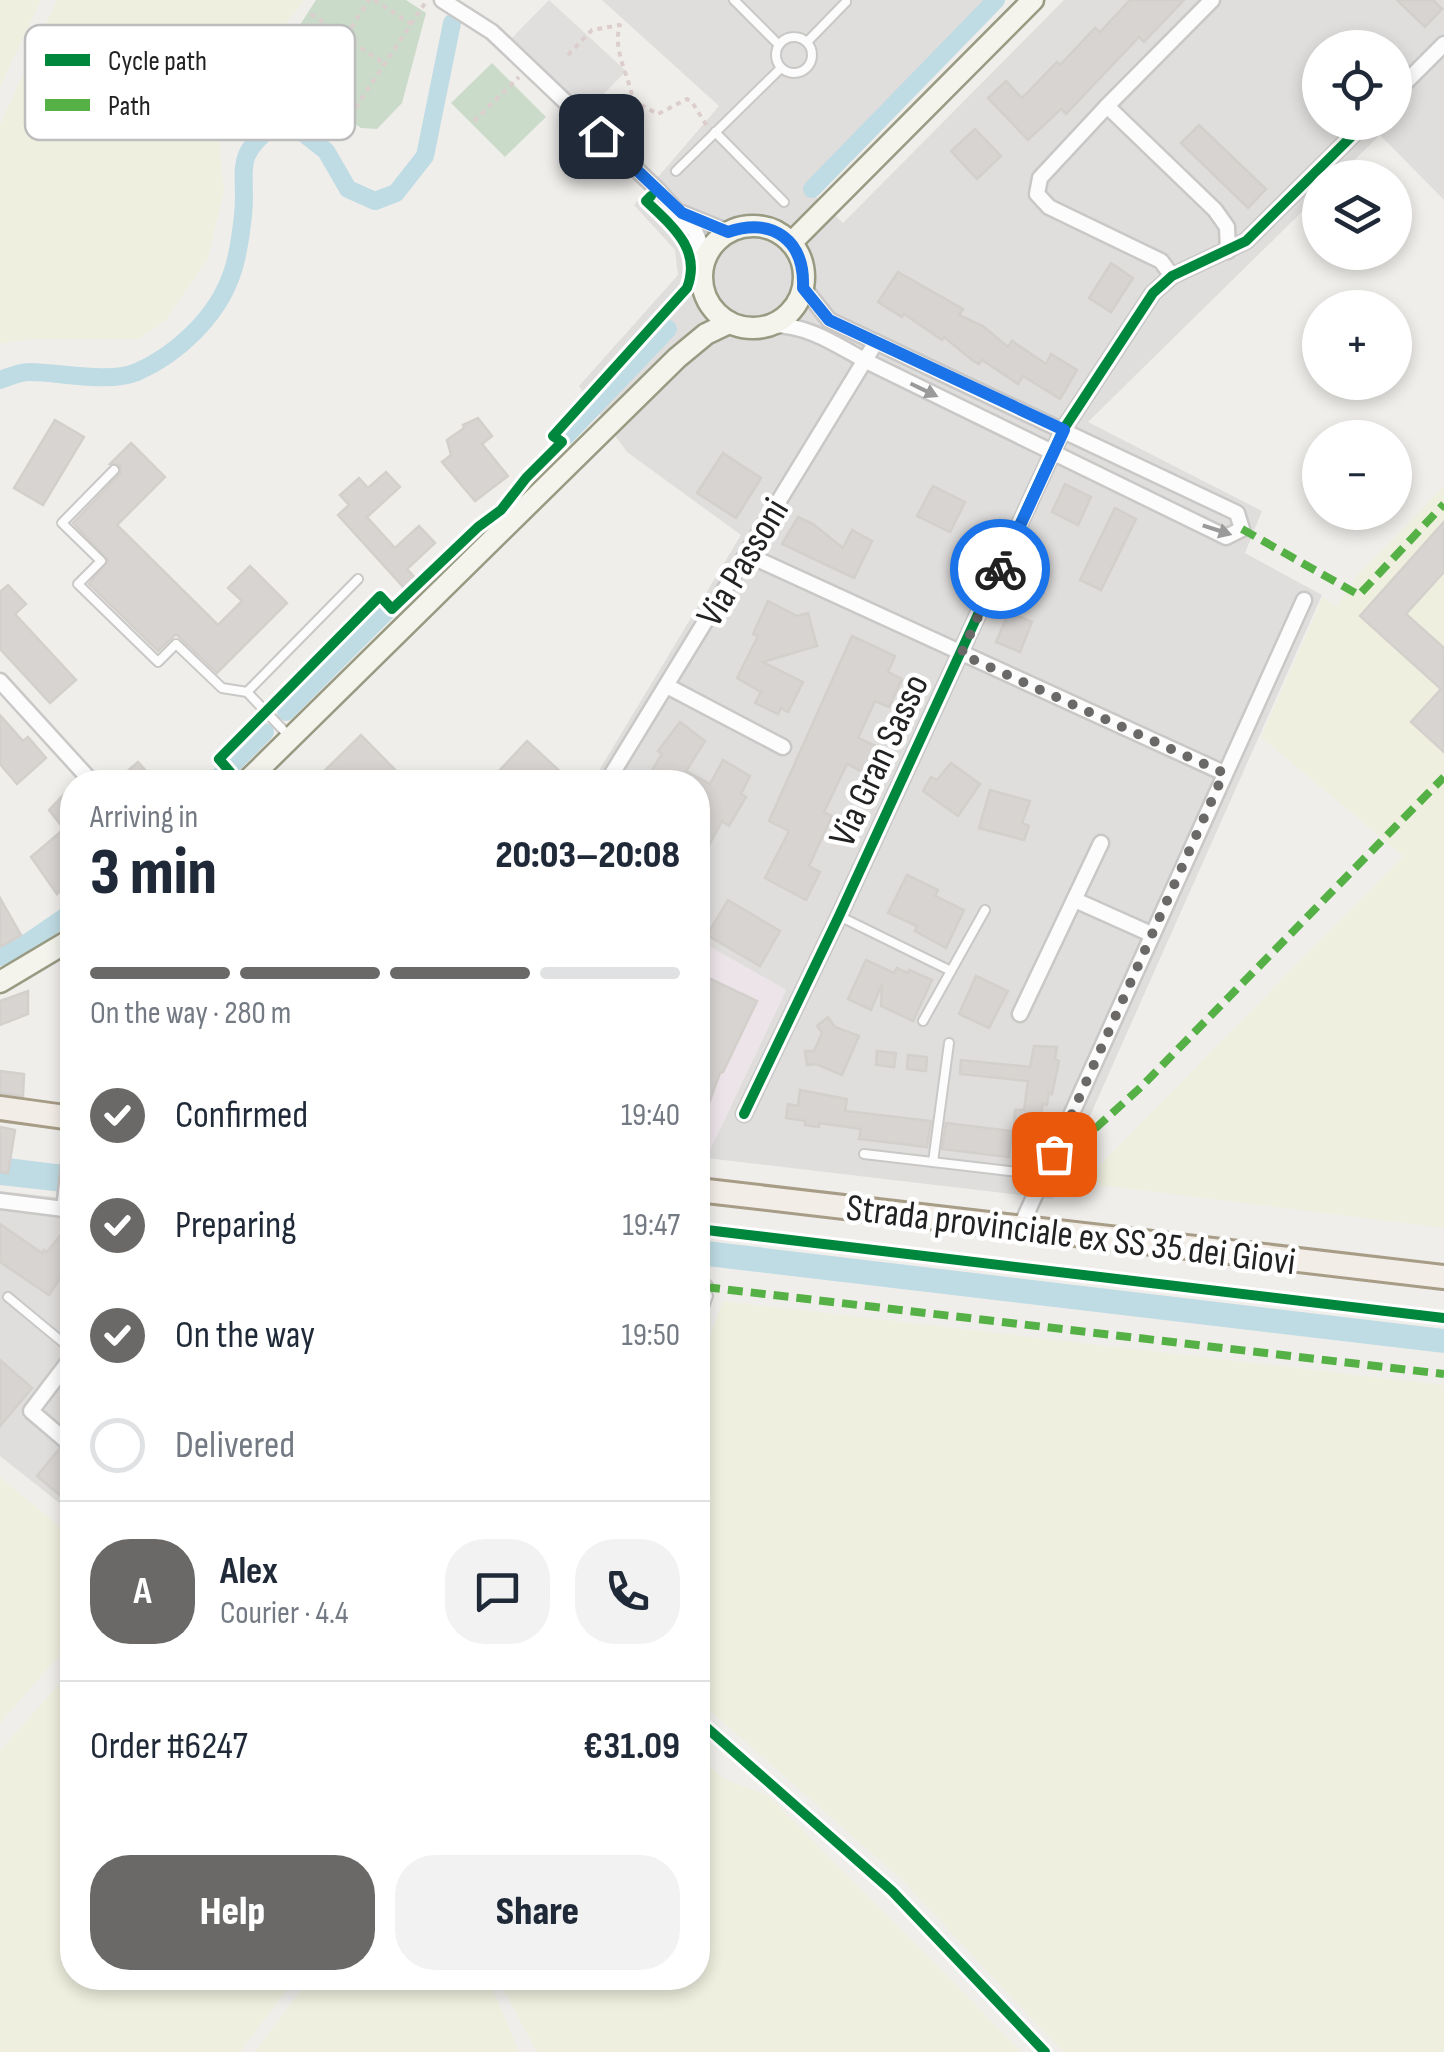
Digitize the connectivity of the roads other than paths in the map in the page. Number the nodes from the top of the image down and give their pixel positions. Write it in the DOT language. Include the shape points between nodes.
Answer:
graph roads {
  1 [pos="442,0"];
  2 [pos="734,0"];
  3 [pos="1034,0"];
  4 [pos="1212,0"];
  5 [pos="846,2"];
  6 [pos="807,42"];
  7 [pos="1444,44"];
  8 [pos="779,46"];
  9 [pos="781,68"];
  10 [pos="1412,76"];
  11 [pos="1107,106"];
  12 [pos="714,133"];
  13 [pos="1348,140"];
  14 [pos="676,171"];
  15 [pos="784,202"];
  16 [pos="682,213"];
  17 [pos="728,232"];
  18 [pos="791,243"];
  19 [pos="1228,250"];
  20 [pos="698,256"];
  21 [pos="1172,276"];
  22 [pos="803,288"];
  23 [pos="708,302"];
  24 [pos="729,322"];
  25 [pos="772,325"];
  26 [pos="876,342"];
  27 [pos="677,358"];
  28 [pos="866,361"];
  29 [pos="1064,430"];
  30 [pos="1053,454"];
  31 [pos="114,470"];
  32 [pos="746,554"];
  33 [pos="358,579"];
  34 [pos="1304,600"];
  35 [pos="961,654"];
  36 [pos="0,680"];
  37 [pos="666,686"];
  38 [pos="247,692"];
  39 [pos="292,739"];
  40 [pos="783,747"];
  41 [pos="81,770"];
  42 [pos="259,770"];
  43 [pos="615,770"];
  44 [pos="1224,773"];
  45 [pos="1100,842"];
  46 [pos="1075,900"];
  47 [pos="985,910"];
  48 [pos="839,916"];
  49 [pos="1151,934"];
  50 [pos="60,946"];
  51 [pos="950,971"];
  52 [pos="0,982"];
  53 [pos="1020,1014"];
  54 [pos="922,1020"];
  55 [pos="949,1043"];
  56 [pos="0,1108"];
  57 [pos="744,1114"];
  58 [pos="60,1116"];
  59 [pos="864,1154"];
  60 [pos="933,1162"];
  61 [pos="1044,1175"];
  62 [pos="710,1191"];
  63 [pos="0,1202"];
  64 [pos="60,1206"];
  65 [pos="1020,1228"];
  66 [pos="1444,1277"];
  67 [pos="8,1297"];
  68 [pos="60,1343"];
  69 [pos="60,1371"];
  70 [pos="60,1436"];
  71 [pos="710,1731"];
  72 [pos="1045,2052"];
  1 -- 16 [label="street" via="492,32"];
  2 -- 8 [label="lane"];
  3 -- 18 [label="street"];
  4 -- 11 [label="street"];
  5 -- 6 [label="lane"];
  6 -- 8 [label="lane" via="792,37"];
  6 -- 9 [label="lane" via="807,68"];
  7 -- 10 [label="street"];
  8 -- 9 [label="lane"];
  9 -- 12 [label="lane"];
  11 -- 19 [label="street" via="1215,210 1226,227"];
  11 -- 21 [label="street" via="1040,178 1038,194 1049,207 1161,261"];
  12 -- 14 [label="lane"];
  12 -- 15 [label="lane"];
  13 -- 19 [label="street" via="1256,232"];
  16 -- 17 [label="street"];
  16 -- 20 [label="street" via="695,231"];
  17 -- 18 [label="street" via="762,226"];
  17 -- 20 [label="street"];
  18 -- 22 [label="street" via="804,272"];
  19 -- 21 [label="street"];
  20 -- 23 [label="street"];
  21 -- 29 [label="street, Via Gran Sasso" via="1145,304"];
  22 -- 25 [label="street" via="787,316"];
  22 -- 26 [label="street" via="829,320"];
  23 -- 24 [label="street"];
  23 -- 27 [label="street"];
  24 -- 25 [label="street" via="743,328"];
  24 -- 27 [label="street"];
  25 -- 28 [label="street" via="819,334"];
  26 -- 28 [label="street, Via Passoni"];
  26 -- 29 [label="street"];
  27 -- 39 [label="street"];
  28 -- 30 [label="street, one-way"];
  28 -- 32 [label="street, Via Passoni"];
  29 -- 30 [label="street, Via Gran Sasso"];
  30 -- 29 [label="street, one-way" via="1226,537 1242,529 1237,513"];
  30 -- 35 [label="street, Via Gran Sasso"];
  31 -- 38 [label="lane" via="62,523 100,561 78,584 158,662 176,644 222,688"];
  32 -- 35 [label="street"];
  32 -- 37 [label="street, Via Passoni"];
  33 -- 38 [label="lane"];
  34 -- 44 [label="street"];
  35 -- 44 [label="street"];
  35 -- 48 [label="street, Via Gran Sasso"];
  36 -- 41 [label="street"];
  37 -- 40 [label="street"];
  37 -- 43 [label="street, Via Passoni"];
  38 -- 39 [label="lane"];
  39 -- 42 [label="street"];
  44 -- 49 [label="street"];
  45 -- 46 [label="street"];
  46 -- 49 [label="street"];
  46 -- 53 [label="street"];
  47 -- 51 [label="lane"];
  48 -- 51 [label="lane"];
  48 -- 57 [label="street, Via Gran Sasso"];
  49 -- 61 [label="street"];
  50 -- 52 [label="street"];
  51 -- 54 [label="lane"];
  55 -- 60 [label="lane"];
  56 -- 58 [label="main road"];
  59 -- 60 [label="lane"];
  60 -- 61 [label="lane"];
  61 -- 65 [label="street"];
  62 -- 65 [label="main road, Strada provinciale ex SS 35 dei Giovi"];
  63 -- 64 [label="street"];
  65 -- 66 [label="main road, Strada provinciale ex SS 35 dei Giovi"];
  67 -- 68 [label="lane"];
  69 -- 70 [label="street" via="31,1412"];
  71 -- 72 [label="lane" via="892,1891"];
}
